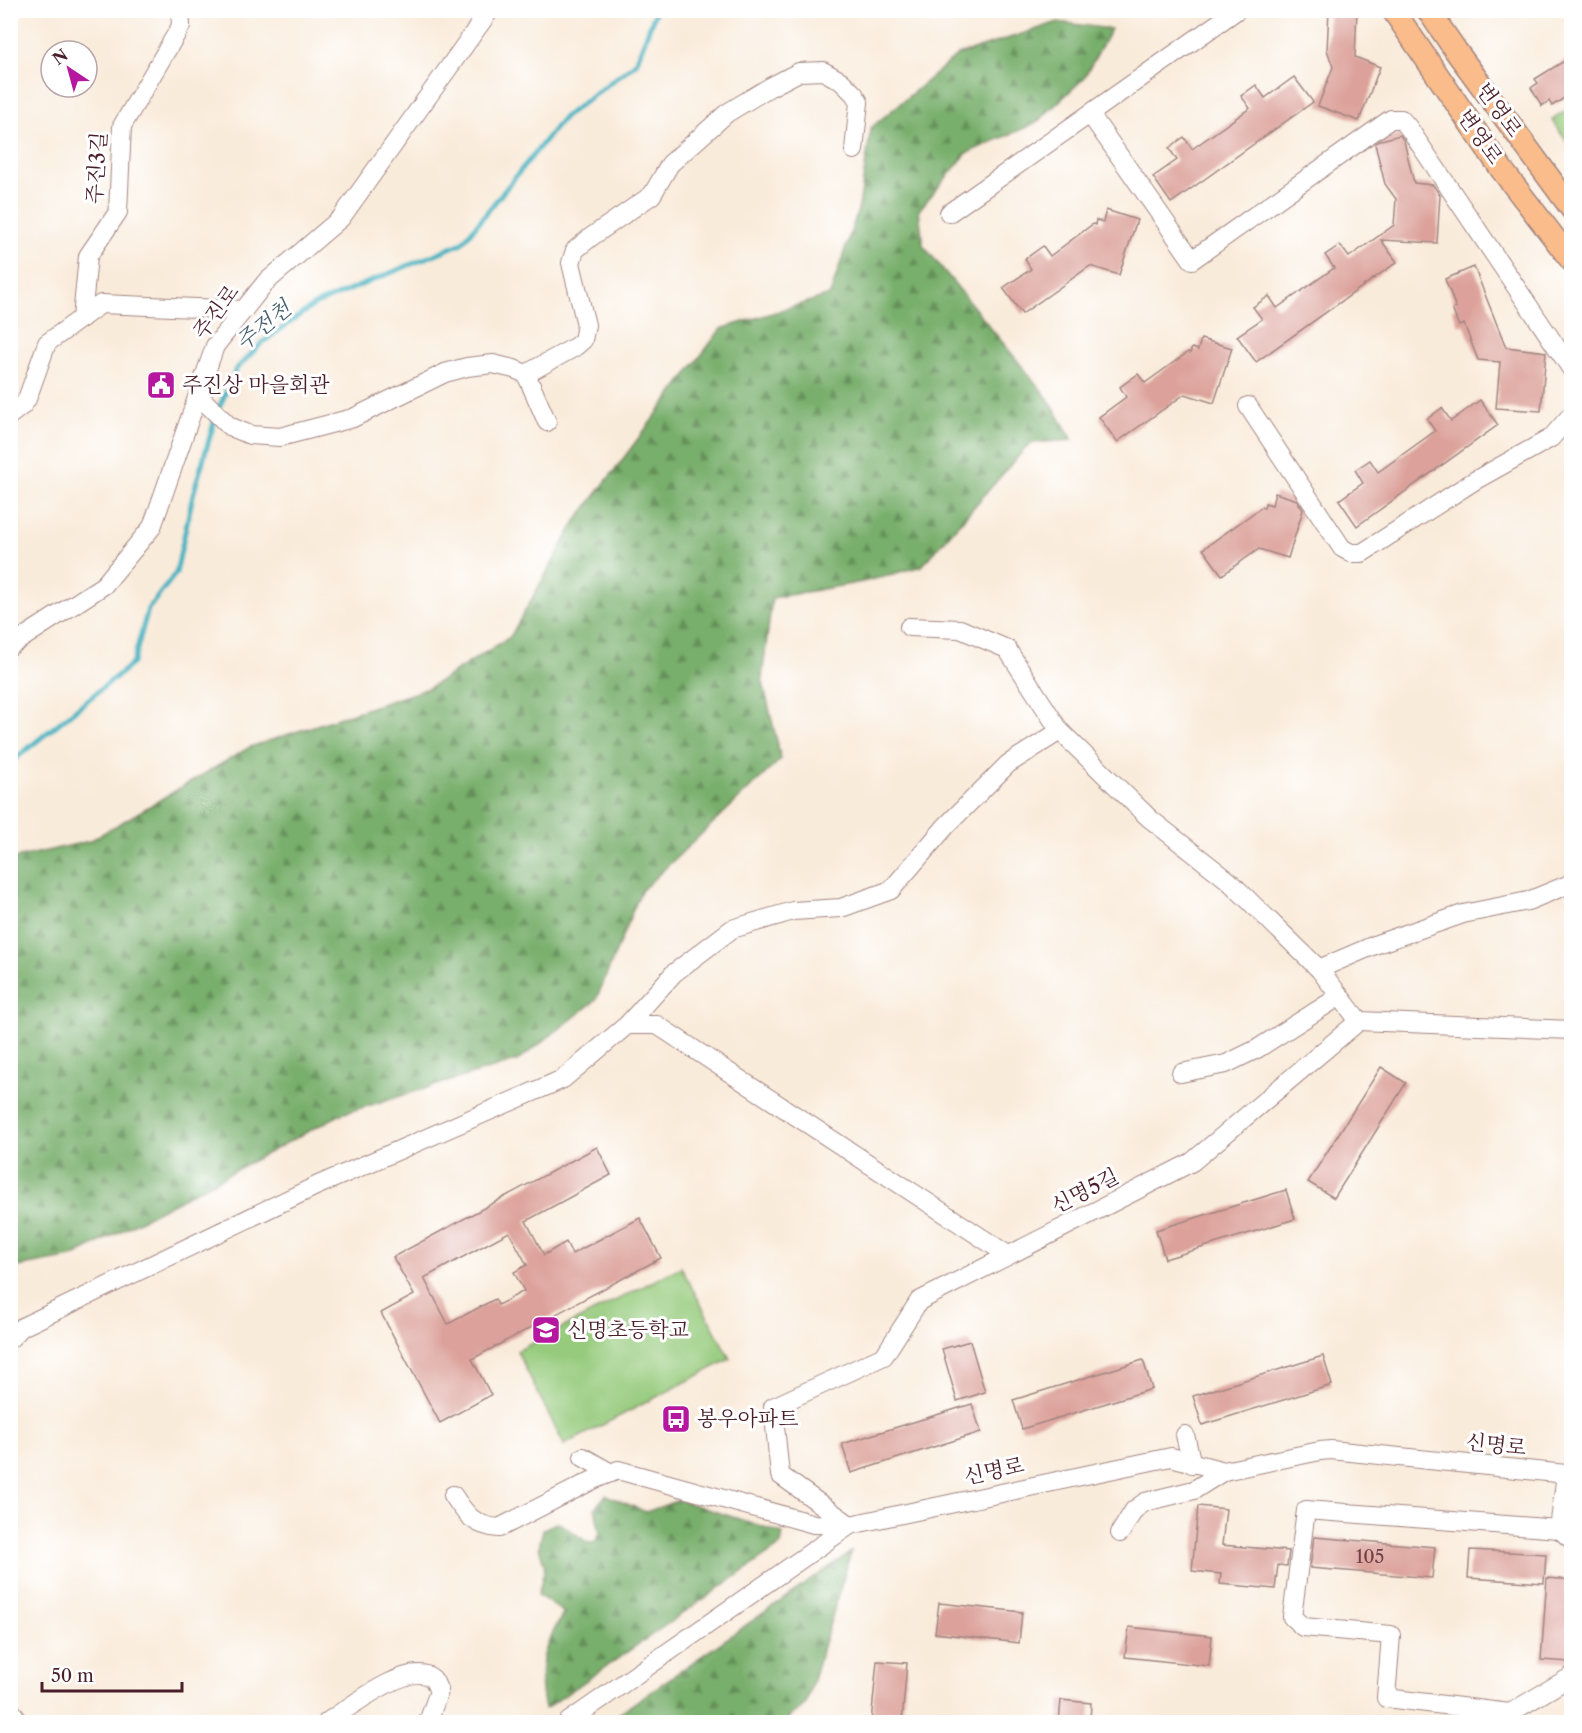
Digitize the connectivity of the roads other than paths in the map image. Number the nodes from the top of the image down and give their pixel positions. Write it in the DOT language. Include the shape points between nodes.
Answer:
graph roads {
  1 [pos="180,10"];
  2 [pos="490,10"];
  3 [pos="1237,10"];
  4 [pos="1393,10"];
  5 [pos="1428,10"];
  6 [pos="1090,114"];
  7 [pos="854,150"];
  8 [pos="1572,209"];
  9 [pos="949,213"];
  10 [pos="1572,261"];
  11 [pos="244,309"];
  12 [pos="82,318"];
  13 [pos="1572,370"];
  14 [pos="526,374"];
  15 [pos="203,400"];
  16 [pos="1248,406"];
  17 [pos="1572,414"];
  18 [pos="10,415"];
  19 [pos="547,422"];
  20 [pos="909,627"];
  21 [pos="10,646"];
  22 [pos="1060,731"];
  23 [pos="1572,883"];
  24 [pos="1319,969"];
  25 [pos="1340,996"];
  26 [pos="1359,1021"];
  27 [pos="627,1025"];
  28 [pos="1572,1030"];
  29 [pos="1181,1073"];
  30 [pos="1008,1255"];
  31 [pos="10,1339"];
  32 [pos="1185,1436"];
  33 [pos="583,1457"];
  34 [pos="1192,1464"];
  35 [pos="1224,1471"];
  36 [pos="611,1473"];
  37 [pos="1569,1474"];
  38 [pos="453,1496"];
  39 [pos="850,1525"];
  40 [pos="1567,1531"];
  41 [pos="1120,1533"];
  42 [pos="1572,1676"];
  43 [pos="10,1709"];
  44 [pos="18,1722"];
  45 [pos="327,1722"];
  46 [pos="428,1722"];
  47 [pos="568,1722"];
  1 -- 12 [label="street, 주진3길" via="181,26 122,126 118,212 88,256"];
  2 -- 11 [label="street, 주진로" via="341,218 265,283"];
  3 -- 6 [label="street"];
  4 -- 10 [label="main road, 변영로" via="1503,170"];
  5 -- 8 [label="main road, 번영로"];
  6 -- 9 [label="street"];
  6 -- 13 [label="street" via="1192,260 1391,119 1401,119"];
  7 -- 14 [label="street" via="859,102 841,81 823,71 799,72 727,113 670,164 652,195 575,250 571,263 586,325 584,340"];
  11 -- 12 [label="street" via="100,304"];
  11 -- 15 [label="street, 주진로" via="215,346"];
  12 -- 18 [label="street" via="47,343 27,399"];
  14 -- 15 [label="street" via="493,364 467,367 445,373 353,418 280,437 250,435 229,426"];
  14 -- 19 [label="street"];
  15 -- 21 [label="street, 주진로" via="152,527 104,585"];
  16 -- 17 [label="street" via="1342,548 1351,553 1362,553 1474,481 1551,438"];
  20 -- 22 [label="street" via="960,629 1007,649"];
  22 -- 24 [label="street" via="1149,818 1228,880"];
  22 -- 27 [label="street" via="1008,764 946,826 891,890 841,908 793,911 732,929 674,973"];
  23 -- 24 [label="street" via="1528,902 1463,914"];
  24 -- 25 [label="street"];
  25 -- 26 [label="street"];
  25 -- 29 [label="street" via="1257,1049 1226,1064"];
  26 -- 28 [label="street"];
  26 -- 30 [label="street, 신명5길" via="1192,1162"];
  27 -- 30 [label="street" via="657,1025"];
  27 -- 31 [label="street" via="563,1079 316,1186 22,1327"];
  30 -- 39 [label="street, 신명5길" via="919,1301 884,1356 773,1407 780,1475"];
  32 -- 34 [label="street"];
  33 -- 36 [label="street"];
  34 -- 35 [label="street, 신명로"];
  34 -- 39 [label="street, 신명로" via="1171,1457"];
  35 -- 37 [label="street, 신명로" via="1331,1450"];
  35 -- 41 [label="street" via="1194,1490 1145,1502 1134,1510"];
  36 -- 38 [label="street, 신명로" via="499,1528 473,1520"];
  36 -- 39 [label="street, 신명로" via="618,1470 814,1524"];
  37 -- 40 [label="street"];
  39 -- 47 [label="street"];
  40 -- 42 [label="street" via="1306,1510 1292,1617 1303,1628 1391,1635 1386,1698 1510,1713"];
  43 -- 44 [label="street"];
  45 -- 46 [label="street" via="400,1677 420,1673 433,1679 439,1691"];
}
